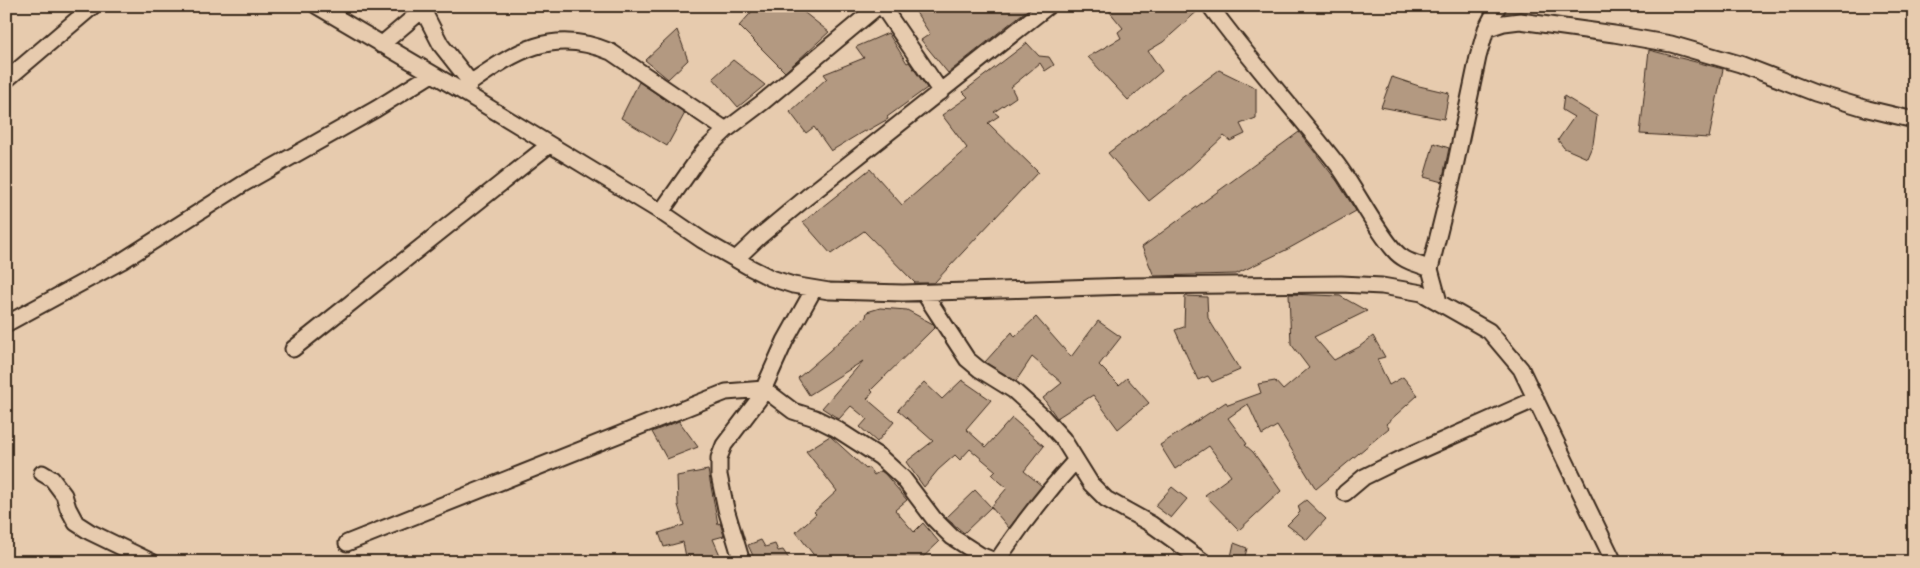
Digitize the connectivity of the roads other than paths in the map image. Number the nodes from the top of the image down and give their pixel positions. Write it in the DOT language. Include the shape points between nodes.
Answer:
graph roads {
  1 [pos="93,6"];
  2 [pos="317,6"];
  3 [pos="880,6"];
  4 [pos="1048,6"];
  5 [pos="1210,6"];
  6 [pos="1498,6"];
  7 [pos="425,8"];
  8 [pos="1486,29"];
  9 [pos="381,45"];
  10 [pos="432,74"];
  11 [pos="6,80"];
  12 [pos="466,87"];
  13 [pos="942,92"];
  14 [pos="1914,120"];
  15 [pos="726,130"];
  16 [pos="549,145"];
  17 [pos="661,212"];
  18 [pos="736,259"];
  19 [pos="1430,269"];
  20 [pos="814,289"];
  21 [pos="924,293"];
  22 [pos="1439,302"];
  23 [pos="6,324"];
  24 [pos="293,350"];
  25 [pos="764,389"];
  26 [pos="1536,399"];
  27 [pos="1076,460"];
  28 [pos="42,473"];
  29 [pos="1345,493"];
  30 [pos="346,543"];
  31 [pos="152,562"];
  32 [pos="742,562"];
  33 [pos="997,562"];
  34 [pos="1204,562"];
  35 [pos="1614,562"];
  1 -- 11 [label="street"];
  2 -- 9 [label="street"];
  3 -- 13 [label="street"];
  3 -- 15 [label="street"];
  4 -- 13 [label="street"];
  5 -- 19 [label="street" via="1350,182 1395,251 1407,261"];
  6 -- 8 [label="street"];
  7 -- 9 [label="street"];
  7 -- 12 [label="street" via="441,45"];
  8 -- 14 [label="street" via="1520,21 1671,44 1740,64 1850,104"];
  8 -- 19 [label="street"];
  9 -- 10 [label="street"];
  10 -- 12 [label="street"];
  10 -- 23 [label="street" via="243,184 122,261"];
  12 -- 15 [label="street" via="528,47 562,41 592,44 611,52"];
  12 -- 16 [label="street"];
  13 -- 18 [label="street" via="807,196"];
  15 -- 17 [label="street" via="703,152"];
  16 -- 17 [label="street"];
  16 -- 24 [label="street"];
  17 -- 18 [label="street"];
  18 -- 20 [label="street" via="771,278"];
  19 -- 22 [label="street"];
  20 -- 21 [label="street"];
  20 -- 25 [label="street" via="785,341"];
  21 -- 22 [label="street" via="1131,286 1341,284 1382,286 1422,293"];
  21 -- 27 [label="street" via="967,359 1013,390 1042,416 1063,439"];
  22 -- 26 [label="street" via="1489,331 1521,369"];
  25 -- 30 [label="street" via="726,392"];
  25 -- 32 [label="street" via="724,445 719,458 726,509"];
  25 -- 33 [label="street" via="793,411 835,428 880,457 903,478 952,537"];
  26 -- 29 [label="street" via="1364,477"];
  26 -- 35 [label="street"];
  27 -- 33 [label="street" via="1018,528"];
  27 -- 34 [label="street" via="1091,484 1106,498 1151,524"];
  28 -- 31 [label="street" via="64,495 76,523"];
}
